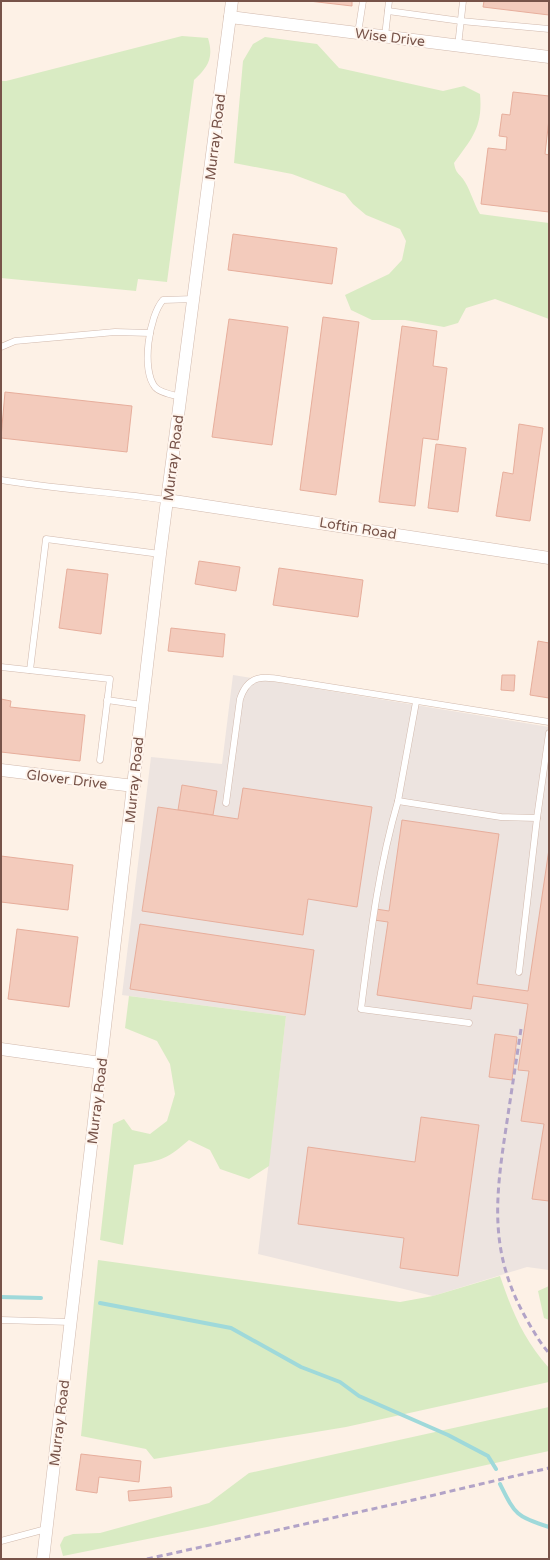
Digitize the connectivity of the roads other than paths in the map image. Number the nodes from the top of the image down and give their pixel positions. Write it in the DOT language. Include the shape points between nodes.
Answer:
graph roads {
  1 [pos="232,1"];
  2 [pos="363,1"];
  3 [pos="389,1"];
  4 [pos="463,1"];
  5 [pos="388,11"];
  6 [pos="230,17"];
  7 [pos="461,21"];
  8 [pos="549,29"];
  9 [pos="358,33"];
  10 [pos="385,36"];
  11 [pos="458,46"];
  12 [pos="549,57"];
  13 [pos="194,299"];
  14 [pos="150,333"];
  15 [pos="1,347"];
  16 [pos="180,397"];
  17 [pos="1,480"];
  18 [pos="167,500"];
  19 [pos="160,554"];
  20 [pos="549,558"];
  21 [pos="1,667"];
  22 [pos="30,670"];
  23 [pos="107,700"];
  24 [pos="416,702"];
  25 [pos="142,704"];
  26 [pos="549,722"];
  27 [pos="549,733"];
  28 [pos="100,760"];
  29 [pos="1,770"];
  30 [pos="134,786"];
  31 [pos="398,801"];
  32 [pos="226,803"];
  33 [pos="537,818"];
  34 [pos="519,972"];
  35 [pos="470,1023"];
  36 [pos="1,1049"];
  37 [pos="101,1064"];
  38 [pos="1,1320"];
  39 [pos="71,1322"];
  40 [pos="46,1529"];
  41 [pos="1,1541"];
  42 [pos="43,1559"];
  1 -- 6 [label="street, Murray Road"];
  2 -- 9 [label="lane"];
  3 -- 5 [label="lane"];
  4 -- 7 [label="lane"];
  5 -- 7 [label="lane"];
  5 -- 10 [label="lane"];
  6 -- 9 [label="street, Wise Drive"];
  6 -- 13 [label="street, Murray Road"];
  7 -- 8 [label="lane"];
  7 -- 11 [label="lane"];
  9 -- 10 [label="street, Wise Drive"];
  10 -- 11 [label="street, Wise Drive"];
  11 -- 12 [label="street, Wise Drive"];
  13 -- 14 [label="lane" via="163,300"];
  13 -- 16 [label="street, Murray Road"];
  14 -- 15 [label="lane" via="115,332 15,342"];
  14 -- 16 [label="lane" via="150,378 155,388"];
  16 -- 18 [label="street, Murray Road"];
  17 -- 18 [label="lane"];
  18 -- 19 [label="street, Murray Road"];
  18 -- 20 [label="street, Loftin Road"];
  19 -- 22 [label="lane" via="46,539"];
  19 -- 25 [label="street, Murray Road"];
  21 -- 22 [label="lane"];
  22 -- 23 [label="lane" via="110,679"];
  23 -- 25 [label="lane"];
  23 -- 28 [label="lane"];
  24 -- 26 [label="lane"];
  24 -- 31 [label="lane"];
  24 -- 32 [label="lane" via="291,681 256,678 243,689 240,699"];
  25 -- 30 [label="street, Murray Road"];
  27 -- 33 [label="lane"];
  29 -- 30 [label="street, Glover Drive"];
  30 -- 37 [label="street, Murray Road"];
  31 -- 33 [label="lane" via="501,817"];
  31 -- 35 [label="lane" via="389,832 375,906 361,1009"];
  33 -- 34 [label="lane"];
  36 -- 37 [label="street"];
  37 -- 39 [label="street, Murray Road"];
  38 -- 39 [label="lane"];
  39 -- 40 [label="street, Murray Road"];
  40 -- 41 [label="lane"];
  40 -- 42 [label="street, Murray Road"];
}
